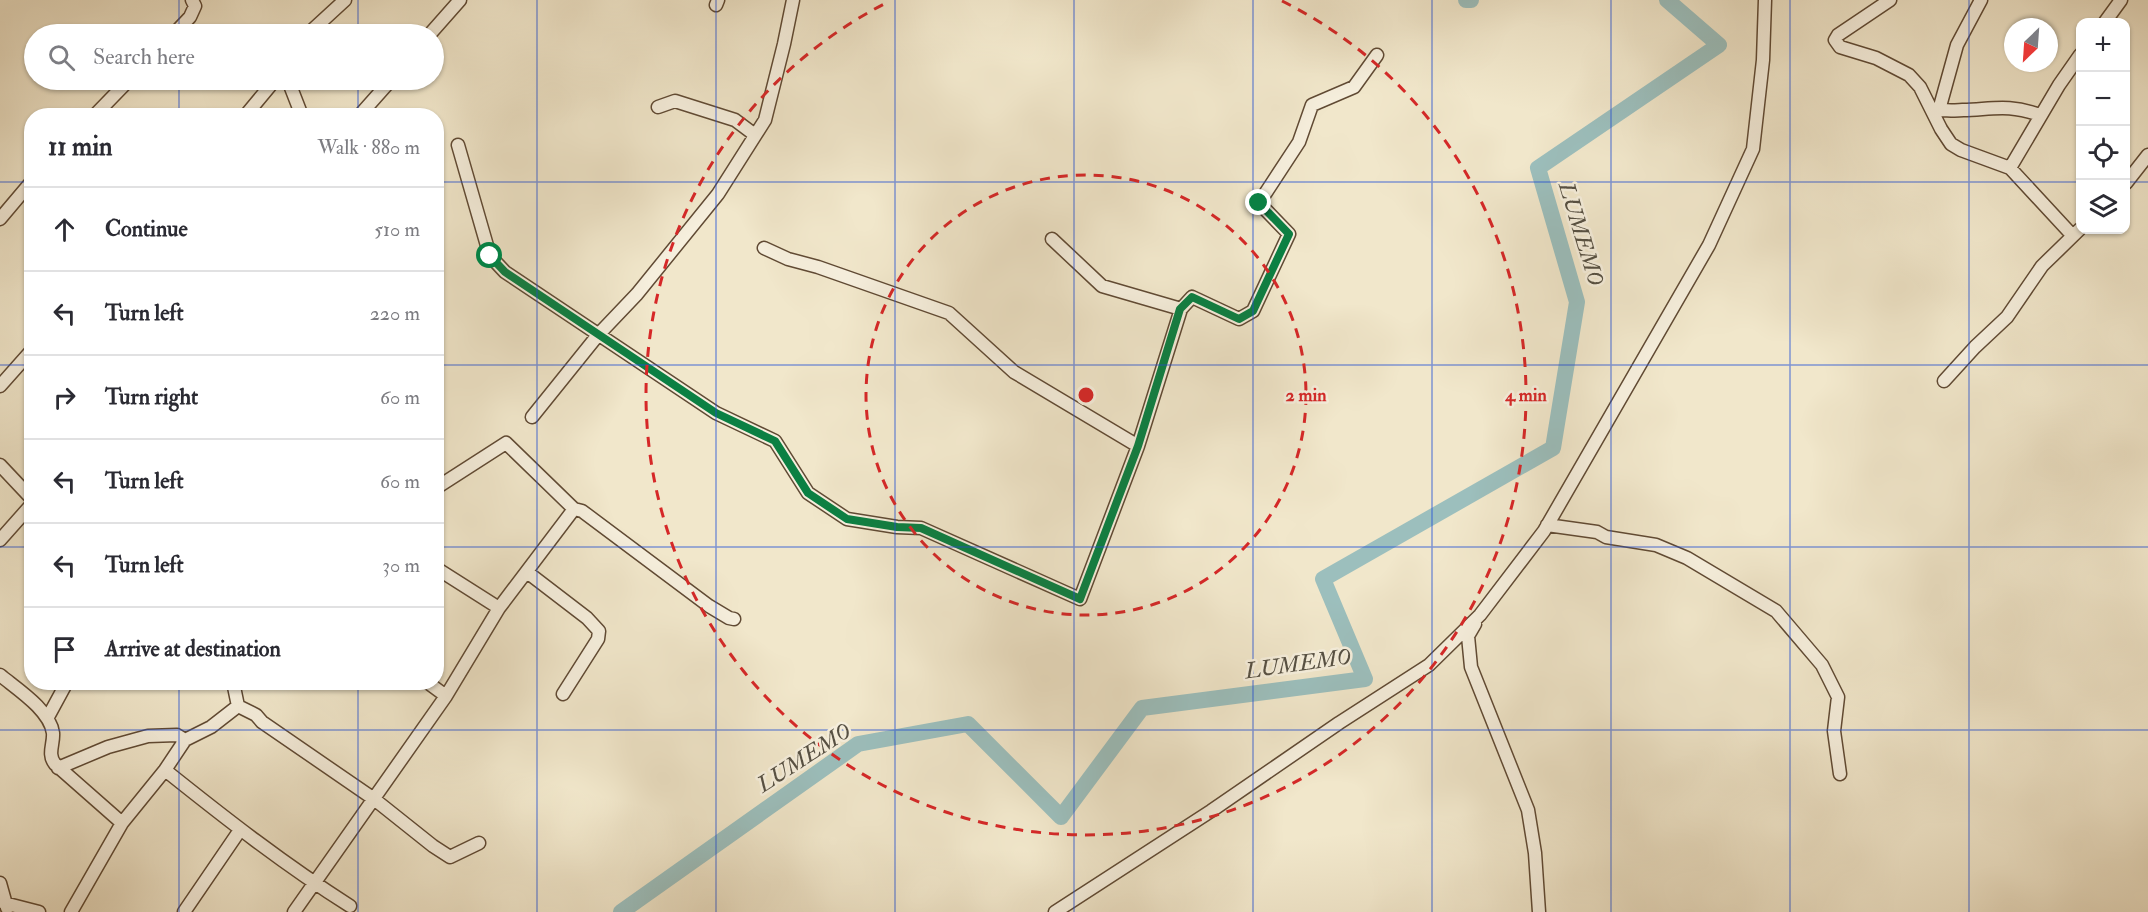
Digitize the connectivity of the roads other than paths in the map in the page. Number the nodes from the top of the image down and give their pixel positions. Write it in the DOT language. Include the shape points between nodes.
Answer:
graph roads {
  1 [pos="345,0"];
  2 [pos="460,0"];
  3 [pos="793,0"];
  4 [pos="1765,0"];
  5 [pos="1890,0"];
  6 [pos="1982,0"];
  7 [pos="2121,0"];
  8 [pos="196,2"];
  9 [pos="2107,18"];
  10 [pos="183,24"];
  11 [pos="319,24"];
  12 [pos="439,24"];
  13 [pos="1377,55"];
  14 [pos="2076,62"];
  15 [pos="119,90"];
  16 [pos="267,90"];
  17 [pos="292,90"];
  18 [pos="382,90"];
  19 [pos="658,107"];
  20 [pos="102,108"];
  21 [pos="252,108"];
  22 [pos="299,108"];
  23 [pos="366,108"];
  24 [pos="1936,111"];
  25 [pos="2040,115"];
  26 [pos="755,135"];
  27 [pos="458,145"];
  28 [pos="2148,156"];
  29 [pos="2010,168"];
  30 [pos="2128,180"];
  31 [pos="24,190"];
  32 [pos="0,219"];
  33 [pos="2076,232"];
  34 [pos="1052,239"];
  35 [pos="764,248"];
  36 [pos="1180,309"];
  37 [pos="598,334"];
  38 [pos="24,359"];
  39 [pos="1944,381"];
  40 [pos="0,386"];
  41 [pos="532,417"];
  42 [pos="1138,446"];
  43 [pos="0,465"];
  44 [pos="444,483"];
  45 [pos="24,490"];
  46 [pos="574,509"];
  47 [pos="24,513"];
  48 [pos="1547,525"];
  49 [pos="0,540"];
  50 [pos="527,572"];
  51 [pos="444,573"];
  52 [pos="499,608"];
  53 [pos="1480,615"];
  54 [pos="734,619"];
  55 [pos="0,675"];
  56 [pos="63,690"];
  57 [pos="235,690"];
  58 [pos="438,690"];
  59 [pos="563,694"];
  60 [pos="446,696"];
  61 [pos="238,706"];
  62 [pos="48,717"];
  63 [pos="185,740"];
  64 [pos="58,768"];
  65 [pos="165,770"];
  66 [pos="1840,774"];
  67 [pos="375,799"];
  68 [pos="122,822"];
  69 [pos="240,830"];
  70 [pos="479,843"];
  71 [pos="0,883"];
  72 [pos="315,884"];
  73 [pos="350,906"];
  74 [pos="6,908"];
  75 [pos="39,912"];
  76 [pos="71,912"];
  77 [pos="184,912"];
  78 [pos="294,912"];
  79 [pos="1055,912"];
  80 [pos="1539,912"];
  1 -- 11 [label="street"];
  2 -- 12 [label="street"];
  3 -- 26 [label="street" via="765,120"];
  4 -- 48 [label="street" via="1753,149 1709,245"];
  5 -- 24 [label="street" via="1838,35 1836,43 1909,75"];
  6 -- 24 [label="street" via="1957,45"];
  7 -- 9 [label="street"];
  8 -- 10 [label="street"];
  13 -- 36 [label="street" via="1354,87 1312,105 1299,142 1259,203 1289,234 1253,311 1239,319 1192,297"];
  14 -- 25 [label="street"];
  15 -- 20 [label="street"];
  16 -- 21 [label="street"];
  17 -- 22 [label="street"];
  18 -- 23 [label="street"];
  19 -- 26 [label="street" via="675,101 735,120"];
  24 -- 25 [label="street" via="2005,106"];
  24 -- 29 [label="street" via="1951,144"];
  25 -- 29 [label="street"];
  26 -- 37 [label="street" via="718,194 637,294"];
  27 -- 37 [label="street" via="490,256 505,272"];
  28 -- 30 [label="street"];
  29 -- 33 [label="street"];
  31 -- 32 [label="street"];
  33 -- 39 [label="street" via="2042,266 2007,316"];
  34 -- 36 [label="street" via="1102,286"];
  35 -- 42 [label="street" via="949,313 1014,372"];
  36 -- 42 [label="street"];
  37 -- 41 [label="street"];
  37 -- 42 [label="street" via="716,413 775,441 808,493 847,519 921,528 1080,599"];
  38 -- 40 [label="street"];
  43 -- 45 [label="street"];
  44 -- 46 [label="street" via="506,443"];
  46 -- 50 [label="street"];
  46 -- 54 [label="street" via="582,511 709,606"];
  47 -- 49 [label="street"];
  48 -- 53 [label="street"];
  48 -- 66 [label="street" via="1656,544 1776,611 1822,665 1838,697 1834,731"];
  50 -- 52 [label="street"];
  50 -- 59 [label="street" via="599,631 598,639"];
  51 -- 52 [label="street"];
  52 -- 60 [label="street"];
  53 -- 79 [label="street" via="1428,665"];
  53 -- 80 [label="street" via="1468,636 1471,667 1528,810"];
  55 -- 62 [label="street"];
  56 -- 62 [label="street"];
  57 -- 61 [label="street"];
  58 -- 60 [label="street"];
  60 -- 67 [label="street"];
  61 -- 63 [label="street" via="211,727"];
  61 -- 67 [label="street"];
  62 -- 64 [label="street" via="53,733 51,760"];
  63 -- 64 [label="street" via="177,735 148,736 108,747"];
  63 -- 65 [label="street"];
  64 -- 68 [label="street"];
  65 -- 68 [label="street"];
  65 -- 69 [label="street"];
  67 -- 70 [label="street" via="450,857"];
  67 -- 72 [label="street"];
  68 -- 76 [label="street"];
  69 -- 72 [label="street"];
  69 -- 77 [label="street"];
  71 -- 74 [label="street"];
  72 -- 73 [label="street"];
  72 -- 78 [label="street"];
  74 -- 75 [label="street"];
}
